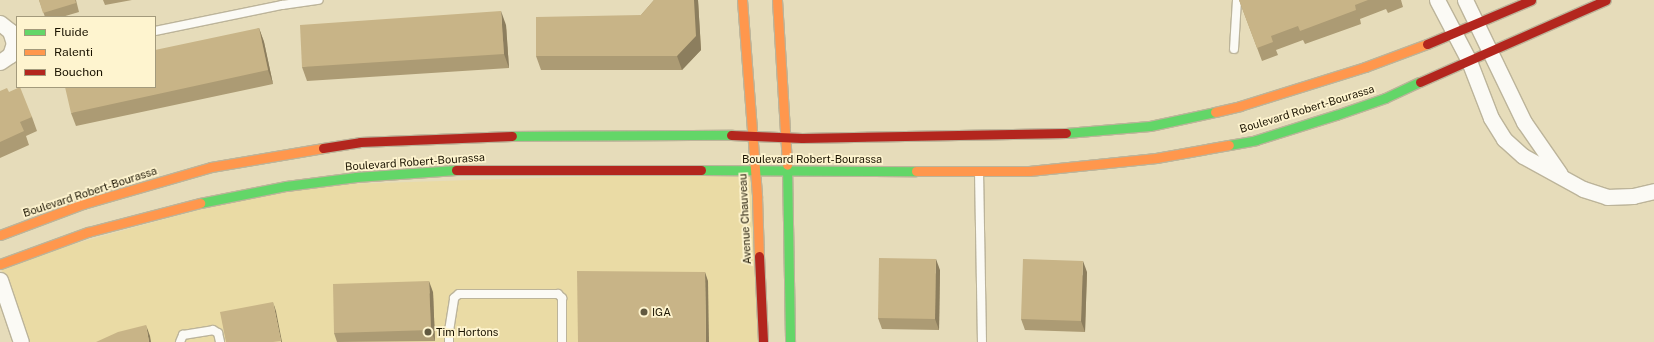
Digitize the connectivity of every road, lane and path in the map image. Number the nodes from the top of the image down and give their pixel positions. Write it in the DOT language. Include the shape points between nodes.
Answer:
graph roads {
  1 [pos="319,0"];
  2 [pos="742,0"];
  3 [pos="777,0"];
  4 [pos="1237,0"];
  5 [pos="1437,0"];
  6 [pos="1465,0"];
  7 [pos="1531,0"];
  8 [pos="1606,0"];
  9 [pos="0,23"];
  10 [pos="1477,24"];
  11 [pos="156,31"];
  12 [pos="1454,34"];
  13 [pos="15,38"];
  14 [pos="1234,49"];
  15 [pos="1491,50"];
  16 [pos="1469,61"];
  17 [pos="0,62"];
  18 [pos="752,135"];
  19 [pos="785,137"];
  20 [pos="754,171"];
  21 [pos="787,171"];
  22 [pos="979,171"];
  23 [pos="1562,176"];
  24 [pos="1654,191"];
  25 [pos="0,235"];
  26 [pos="0,264"];
  27 [pos="0,280"];
  28 [pos="21,342"];
  29 [pos="180,342"];
  30 [pos="220,342"];
  31 [pos="449,342"];
  32 [pos="562,342"];
  33 [pos="763,342"];
  34 [pos="790,342"];
  35 [pos="982,342"];
  1 -- 11 [label="lane"];
  2 -- 18 [label="main road, Avenue Chauveau"];
  3 -- 19 [label="main road"];
  4 -- 14 [label="lane"];
  5 -- 12 [label="street"];
  6 -- 10 [label="street"];
  7 -- 10 [label="main road, Boulevard Robert-Bourassa"];
  8 -- 15 [label="main road, Boulevard Robert-Bourassa"];
  9 -- 13 [label="street"];
  10 -- 12 [label="main road, Boulevard Robert-Bourassa"];
  10 -- 15 [label="street"];
  12 -- 16 [label="street"];
  12 -- 19 [label="main road, Boulevard Robert-Bourassa" via="1240,106 1150,126 1065,133"];
  13 -- 17 [label="street" via="10,55"];
  15 -- 16 [label="main road, Boulevard Robert-Bourassa"];
  15 -- 23 [label="street" via="1524,122"];
  16 -- 22 [label="main road, Boulevard Robert-Bourassa" via="1384,98 1256,140 1148,159 1029,171"];
  16 -- 23 [label="street" via="1491,118 1504,139 1523,156"];
  18 -- 19 [label="main road, Boulevard Robert-Bourassa"];
  18 -- 20 [label="main road, Avenue Chauveau"];
  18 -- 25 [label="main road, Boulevard Robert-Bourassa" via="498,136 360,142 211,167 83,204"];
  19 -- 21 [label="main road"];
  20 -- 21 [label="main road, Boulevard Robert-Bourassa"];
  20 -- 26 [label="main road, Boulevard Robert-Bourassa" via="457,170 356,177 217,198 96,230"];
  20 -- 33 [label="main road, Avenue Chauveau"];
  21 -- 22 [label="main road, Boulevard Robert-Bourassa"];
  21 -- 34 [label="main road"];
  22 -- 35 [label="lane"];
  23 -- 24 [label="street" via="1583,189 1607,196 1634,196"];
  27 -- 28 [label="street"];
  29 -- 30 [label="lane" via="183,335 213,330 218,333"];
  31 -- 32 [label="lane" via="454,298 458,294 558,294 562,298"];
}
